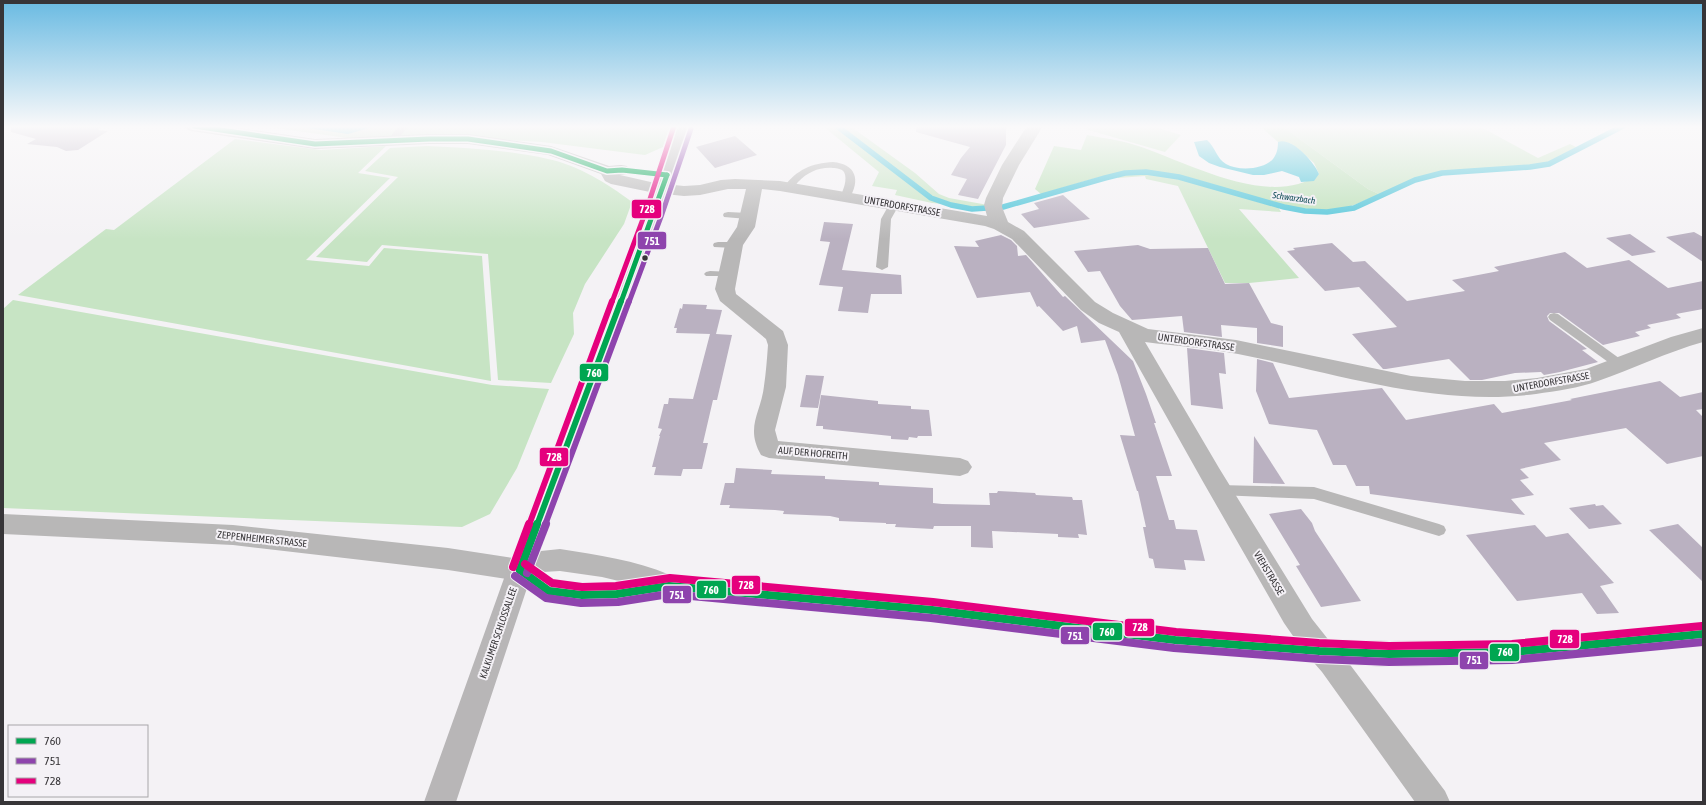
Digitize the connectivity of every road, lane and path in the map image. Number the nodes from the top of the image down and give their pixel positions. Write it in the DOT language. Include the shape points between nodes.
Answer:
graph roads {
  1 [pos="587,164"];
  2 [pos="670,164"];
  3 [pos="1012,164"];
  4 [pos="664,182"];
  5 [pos="755,184"];
  6 [pos="788,187"];
  7 [pos="845,196"];
  8 [pos="894,205"];
  9 [pos="996,213"];
  10 [pos="882,267"];
  11 [pos="1554,317"];
  12 [pos="1127,328"];
  13 [pos="1703,335"];
  14 [pos="1620,364"];
  15 [pos="960,467"];
  16 [pos="1218,490"];
  17 [pos="3,524"];
  18 [pos="1439,530"];
  19 [pos="520,570"];
  20 [pos="1703,634"];
  21 [pos="1319,651"];
  22 [pos="440,802"];
  23 [pos="1434,802"];
  1 -- 4 [label="street, UNTERDORFSTRASSE" via="607,172 617,180"];
  2 -- 4 [label="main road, KALKUMER SCHLOSSALLEE"];
  3 -- 9 [label="street" via="997,192"];
  4 -- 5 [label="street, UNTERDORFSTRASSE" via="693,191 708,190 720,185"];
  4 -- 19 [label="main road, KALKUMER SCHLOSSALLEE"];
  5 -- 6 [label="street, UNTERDORFSTRASSE"];
  5 -- 15 [label="street, AUF DER HOFREITH" via="738,216 746,227 726,245 719,274 727,297 776,336 778,345 775,387 764,430 769,448"];
  6 -- 7 [label="street, UNTERDORFSTRASSE"];
  6 -- 7 [label="lane" via="793,180 809,169 837,165 849,172"];
  7 -- 8 [label="street, UNTERDORFSTRASSE"];
  8 -- 9 [label="street, UNTERDORFSTRASSE" via="988,221"];
  8 -- 10 [label="lane" via="886,219"];
  9 -- 12 [label="street, UNTERDORFSTRASSE" via="1088,306"];
  11 -- 14 [label="lane"];
  12 -- 14 [label="street, UNTERDORFSTRASSE" via="1145,335 1236,347 1411,383 1465,389 1537,386 1590,376"];
  12 -- 16 [label="street, VIEHSTRASSE"];
  13 -- 14 [label="street, UNTERDORFSTRASSE"];
  16 -- 18 [label="lane" via="1314,493"];
  16 -- 21 [label="street, VIEHSTRASSE"];
  17 -- 19 [label="street, ZEPPENHEIMER STRASSE" via="233,535"];
  19 -- 21 [label="street" via="549,591 576,594 617,594 669,586 932,610 1174,640"];
  19 -- 22 [label="main road, KALKUMER SCHLOSSALLEE"];
  20 -- 21 [label="street" via="1512,652 1390,654"];
  21 -- 23 [label="street, VIEHSTRASSE" via="1332,663"];
}
